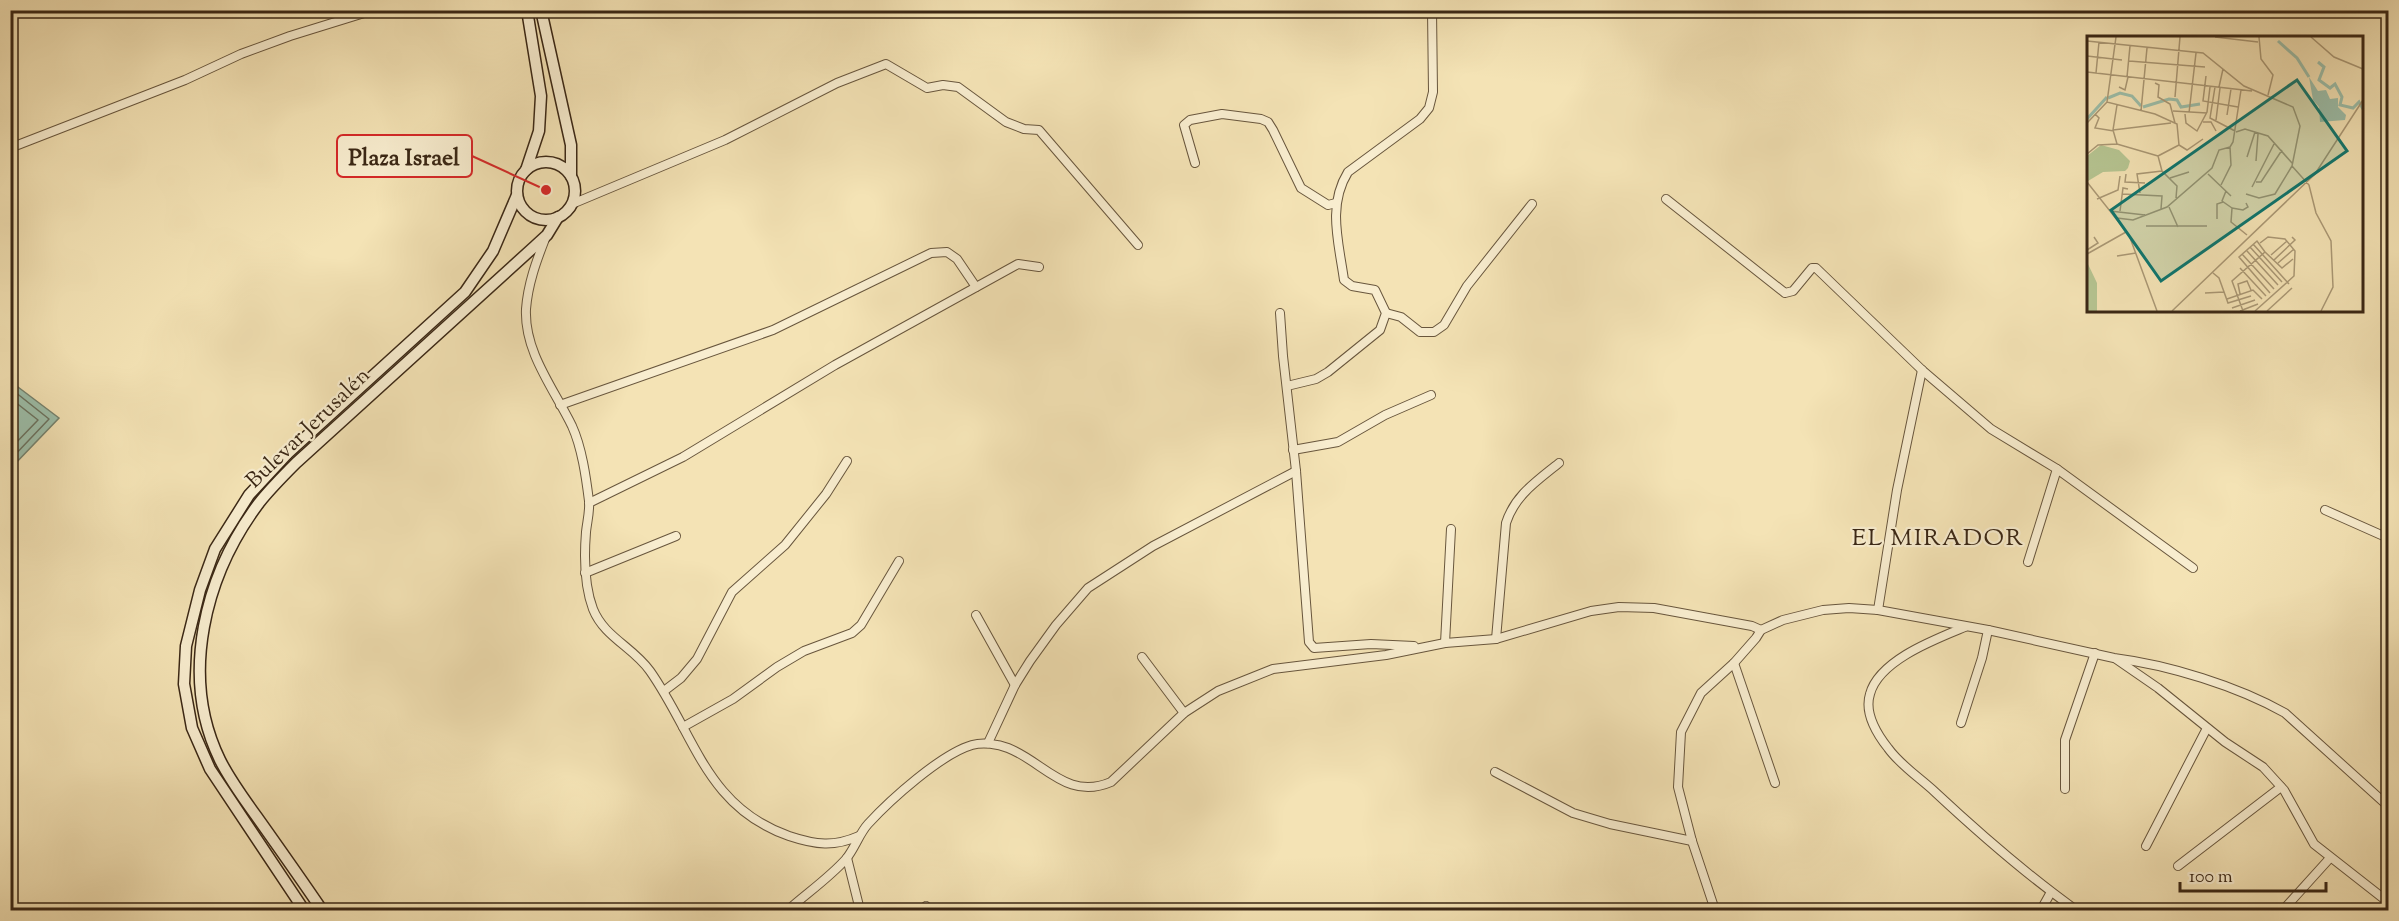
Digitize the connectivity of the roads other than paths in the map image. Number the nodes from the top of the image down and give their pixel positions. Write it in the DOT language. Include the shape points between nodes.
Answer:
graph roads {
  1 [pos="374,10"];
  2 [pos="527,10"];
  3 [pos="540,10"];
  4 [pos="1432,10"];
  5 [pos="10,148"];
  6 [pos="1195,163"];
  7 [pos="526,170"];
  8 [pos="571,176"];
  9 [pos="517,195"];
  10 [pos="1666,200"];
  11 [pos="1336,203"];
  12 [pos="572,204"];
  13 [pos="1532,204"];
  14 [pos="558,217"];
  15 [pos="547,235"];
  16 [pos="1138,245"];
  17 [pos="1039,267"];
  18 [pos="976,287"];
  19 [pos="1280,313"];
  20 [pos="1386,313"];
  21 [pos="1922,370"];
  22 [pos="1287,386"];
  23 [pos="1431,395"];
  24 [pos="560,405"];
  25 [pos="1293,450"];
  26 [pos="847,461"];
  27 [pos="1559,462"];
  28 [pos="2057,469"];
  29 [pos="1296,471"];
  30 [pos="589,503"];
  31 [pos="2325,510"];
  32 [pos="1451,529"];
  33 [pos="676,536"];
  34 [pos="2388,538"];
  35 [pos="899,561"];
  36 [pos="2028,562"];
  37 [pos="2193,568"];
  38 [pos="585,573"];
  39 [pos="2388,607"];
  40 [pos="1878,610"];
  41 [pos="976,615"];
  42 [pos="1965,627"];
  43 [pos="1761,630"];
  44 [pos="1988,630"];
  45 [pos="1496,639"];
  46 [pos="2388,639"];
  47 [pos="1445,643"];
  48 [pos="2388,646"];
  49 [pos="1425,647"];
  50 [pos="2095,653"];
  51 [pos="1142,657"];
  52 [pos="2114,658"];
  53 [pos="1734,663"];
  54 [pos="1015,684"];
  55 [pos="664,691"];
  56 [pos="1184,713"];
  57 [pos="1961,723"];
  58 [pos="683,727"];
  59 [pos="2207,728"];
  60 [pos="988,743"];
  61 [pos="1495,772"];
  62 [pos="1775,783"];
  63 [pos="2281,787"];
  64 [pos="2065,789"];
  65 [pos="2388,806"];
  66 [pos="859,836"];
  67 [pos="1692,841"];
  68 [pos="2146,846"];
  69 [pos="847,858"];
  70 [pos="2330,858"];
  71 [pos="2178,866"];
  72 [pos="2051,892"];
  73 [pos="2388,902"];
  74 [pos="304,910"];
  75 [pos="322,910"];
  76 [pos="790,910"];
  77 [pos="860,910"];
  78 [pos="1715,910"];
  79 [pos="2041,910"];
  80 [pos="2076,910"];
  81 [pos="2283,910"];
  1 -- 5 [label="street" via="241,54"];
  2 -- 7 [label="main road" via="541,96 539,131"];
  3 -- 8 [label="main road" via="571,145"];
  4 -- 11 [label="street" via="1433,92 1429,108 1420,119 1348,172"];
  6 -- 11 [label="street" via="1184,125 1191,120 1222,114 1261,119 1273,130 1301,188 1328,205"];
  7 -- 8 [label="main road" via="547,162"];
  7 -- 9 [label="main road" via="518,181"];
  8 -- 12 [label="main road" via="575,195"];
  9 -- 14 [label="main road" via="532,216 550,220"];
  9 -- 74 [label="main road, Bulevar Jerusalén" via="493,250 465,292 287,454 249,495 215,549 200,590 186,646 184,684 192,728 210,769"];
  10 -- 21 [label="street" via="1785,293 1816,268"];
  11 -- 20 [label="street" via="1344,280 1375,290"];
  12 -- 14 [label="main road"];
  12 -- 16 [label="street" via="724,140 837,83 886,64 927,88 958,87 1006,122 1039,130"];
  13 -- 20 [label="street" via="1467,286 1444,326 1434,332 1420,332 1401,317"];
  14 -- 15 [label="main road, Bulevar Jerusalén"];
  15 -- 24 [label="street" via="532,272 526,311 531,346"];
  15 -- 75 [label="main road, Bulevar Jerusalén" via="271,489 236,538 214,588 200,649 202,709 209,734 220,761"];
  17 -- 18 [label="street" via="1018,264"];
  18 -- 24 [label="street" via="947,252 931,253 773,330"];
  18 -- 30 [label="street" via="835,365 683,457"];
  19 -- 22 [label="street"];
  20 -- 22 [label="street" via="1380,330 1328,372"];
  21 -- 28 [label="street" via="1991,429"];
  21 -- 40 [label="street"];
  22 -- 25 [label="street"];
  23 -- 25 [label="street" via="1338,442"];
  24 -- 30 [label="street" via="578,442"];
  25 -- 29 [label="street"];
  26 -- 55 [label="street" via="784,545 732,592 697,659"];
  27 -- 45 [label="street" via="1520,496 1510,511"];
  28 -- 36 [label="street"];
  28 -- 37 [label="street"];
  29 -- 49 [label="street" via="1309,642 1314,648 1371,644"];
  29 -- 54 [label="street" via="1153,546 1088,588 1056,625"];
  30 -- 38 [label="street"];
  31 -- 34 [label="street"];
  32 -- 47 [label="street"];
  33 -- 38 [label="street"];
  35 -- 58 [label="street" via="861,625 852,633 804,651"];
  38 -- 55 [label="street" via="593,609 603,627 644,663"];
  39 -- 46 [label="main road"];
  40 -- 42 [label="street"];
  40 -- 43 [label="street" via="1823,610"];
  41 -- 54 [label="street"];
  42 -- 44 [label="street"];
  42 -- 72 [label="street" via="1905,655 1879,679 1868,701 1875,729 1890,751"];
  43 -- 45 [label="street" via="1654,608 1619,607"];
  43 -- 53 [label="street"];
  44 -- 50 [label="street"];
  44 -- 57 [label="street"];
  45 -- 47 [label="street"];
  46 -- 48 [label="main road"];
  47 -- 49 [label="street"];
  49 -- 56 [label="street" via="1273,669 1218,691"];
  50 -- 52 [label="street"];
  50 -- 64 [label="street" via="2065,740"];
  51 -- 56 [label="street"];
  52 -- 59 [label="street"];
  52 -- 65 [label="street" via="2149,663 2267,703 2302,726"];
  53 -- 62 [label="street"];
  53 -- 67 [label="street" via="1701,693 1681,732 1678,787"];
  54 -- 60 [label="street"];
  55 -- 58 [label="street"];
  56 -- 60 [label="street" via="1102,786 1068,784 1009,748"];
  58 -- 66 [label="street" via="702,764 723,790 744,812 770,829 831,845"];
  59 -- 63 [label="street" via="2263,767"];
  59 -- 68 [label="street"];
  60 -- 66 [label="street" via="973,744 928,770"];
  61 -- 67 [label="street" via="1573,813"];
  63 -- 70 [label="street" via="2314,844"];
  63 -- 71 [label="street"];
  66 -- 69 [label="street"];
  67 -- 78 [label="street"];
  69 -- 76 [label="street"];
  69 -- 77 [label="street"];
  70 -- 73 [label="street"];
  70 -- 81 [label="street"];
  72 -- 79 [label="street"];
  72 -- 80 [label="street"];
}
